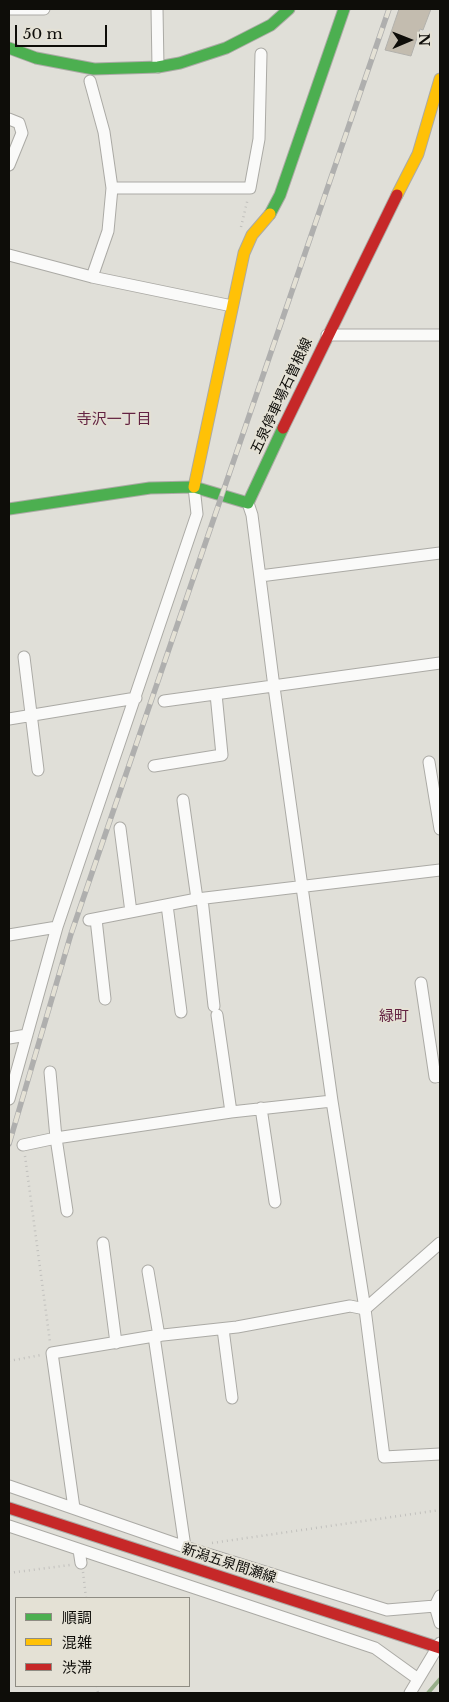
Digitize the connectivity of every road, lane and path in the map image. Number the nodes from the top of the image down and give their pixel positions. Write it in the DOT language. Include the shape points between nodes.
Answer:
graph roads {
  1 [pos="9,9"];
  2 [pos="44,9"];
  3 [pos="157,9"];
  4 [pos="290,9"];
  5 [pos="344,9"];
  6 [pos="9,48"];
  7 [pos="261,54"];
  8 [pos="158,67"];
  9 [pos="90,81"];
  10 [pos="440,83"];
  11 [pos="9,119"];
  12 [pos="9,165"];
  13 [pos="112,188"];
  14 [pos="9,255"];
  15 [pos="92,277"];
  16 [pos="232,306"];
  17 [pos="327,335"];
  18 [pos="440,335"];
  19 [pos="194,487"];
  20 [pos="248,503"];
  21 [pos="9,508"];
  22 [pos="440,553"];
  23 [pos="260,576"];
  24 [pos="24,657"];
  25 [pos="440,663"];
  26 [pos="274,687"];
  27 [pos="216,694"];
  28 [pos="136,698"];
  29 [pos="164,701"];
  30 [pos="30,716"];
  31 [pos="9,719"];
  32 [pos="429,762"];
  33 [pos="154,766"];
  34 [pos="38,770"];
  35 [pos="183,800"];
  36 [pos="120,828"];
  37 [pos="440,829"];
  38 [pos="440,870"];
  39 [pos="303,887"];
  40 [pos="200,899"];
  41 [pos="167,905"];
  42 [pos="131,912"];
  43 [pos="56,927"];
  44 [pos="9,935"];
  45 [pos="421,983"];
  46 [pos="106,1000"];
  47 [pos="181,1012"];
  48 [pos="26,1035"];
  49 [pos="9,1038"];
  50 [pos="50,1072"];
  51 [pos="440,1076"];
  52 [pos="9,1099"];
  53 [pos="332,1101"];
  54 [pos="261,1108"];
  55 [pos="231,1112"];
  56 [pos="56,1138"];
  57 [pos="23,1145"];
  58 [pos="275,1202"];
  59 [pos="67,1211"];
  60 [pos="103,1243"];
  61 [pos="440,1243"];
  62 [pos="148,1271"];
  63 [pos="366,1309"];
  64 [pos="223,1329"];
  65 [pos="157,1336"];
  66 [pos="116,1343"];
  67 [pos="52,1354"];
  68 [pos="9,1361"];
  69 [pos="232,1398"];
  70 [pos="440,1454"];
  71 [pos="9,1486"];
  72 [pos="9,1508"];
  73 [pos="74,1508"];
  74 [pos="440,1510"];
  75 [pos="9,1526"];
  76 [pos="204,1544"];
  77 [pos="184,1547"];
  78 [pos="80,1550"];
  79 [pos="81,1563"];
  80 [pos="9,1573"];
  81 [pos="86,1597"];
  82 [pos="438,1601"];
  83 [pos="440,1623"];
  84 [pos="440,1646"];
  85 [pos="418,1679"];
  86 [pos="410,1693"];
  1 -- 2 [label="street"];
  3 -- 8 [label="street"];
  4 -- 8 [label="main road" via="271,24 226,48"];
  5 -- 16 [label="main road" via="280,195 252,235 244,253"];
  6 -- 8 [label="main road" via="36,58 94,68"];
  7 -- 13 [label="street" via="259,139 250,188"];
  9 -- 13 [label="street" via="104,132"];
  10 -- 17 [label="main road, 五泉停車場石曽根線" via="418,154"];
  11 -- 12 [label="street" via="19,123 22,133"];
  13 -- 15 [label="street" via="108,231"];
  14 -- 15 [label="street"];
  15 -- 16 [label="street"];
  16 -- 19 [label="main road"];
  17 -- 18 [label="street"];
  17 -- 20 [label="main road, 五泉停車場石曽根線"];
  19 -- 20 [label="main road"];
  19 -- 21 [label="main road" via="150,488"];
  19 -- 28 [label="street" via="197,514"];
  20 -- 23 [label="street"];
  22 -- 23 [label="street"];
  23 -- 26 [label="street"];
  24 -- 30 [label="street"];
  25 -- 26 [label="street"];
  26 -- 27 [label="street"];
  26 -- 39 [label="street"];
  27 -- 29 [label="street"];
  27 -- 33 [label="street" via="222,755"];
  28 -- 30 [label="street"];
  28 -- 43 [label="street"];
  30 -- 31 [label="street"];
  30 -- 34 [label="street"];
  32 -- 37 [label="street"];
  35 -- 40 [label="street"];
  36 -- 42 [label="street"];
  38 -- 39 [label="street"];
  39 -- 40 [label="street"];
  39 -- 53 [label="street"];
  40 -- 41 [label="street"];
  40 -- 55 [label="street"];
  41 -- 42 [label="street"];
  41 -- 47 [label="street"];
  42 -- 46 [label="street" via="93,919"];
  43 -- 44 [label="street"];
  43 -- 48 [label="street"];
  45 -- 51 [label="street" via="436,1077"];
  48 -- 49 [label="street"];
  48 -- 52 [label="street"];
  50 -- 56 [label="street"];
  53 -- 54 [label="street"];
  53 -- 63 [label="street"];
  54 -- 55 [label="street"];
  54 -- 58 [label="street"];
  55 -- 56 [label="street"];
  56 -- 57 [label="street"];
  56 -- 59 [label="street"];
  57 -- 67 [label="path"];
  60 -- 66 [label="street"];
  61 -- 63 [label="street"];
  62 -- 65 [label="street"];
  63 -- 64 [label="street" via="350,1306"];
  63 -- 70 [label="street" via="384,1457"];
  64 -- 65 [label="street"];
  64 -- 69 [label="street"];
  65 -- 66 [label="street"];
  65 -- 77 [label="street"];
  66 -- 67 [label="street"];
  67 -- 68 [label="path"];
  67 -- 73 [label="street"];
  71 -- 73 [label="street"];
  72 -- 84 [label="main road, 新潟五泉間瀬線"];
  73 -- 77 [label="street"];
  74 -- 76 [label="path"];
  75 -- 78 [label="street"];
  77 -- 82 [label="street" via="387,1610"];
  78 -- 79 [label="street"];
  78 -- 85 [label="street" via="375,1648"];
  79 -- 80 [label="path"];
  79 -- 81 [label="path"];
  82 -- 83 [label="street"];
  84 -- 85 [label="street"];
  85 -- 86 [label="street"];
}
